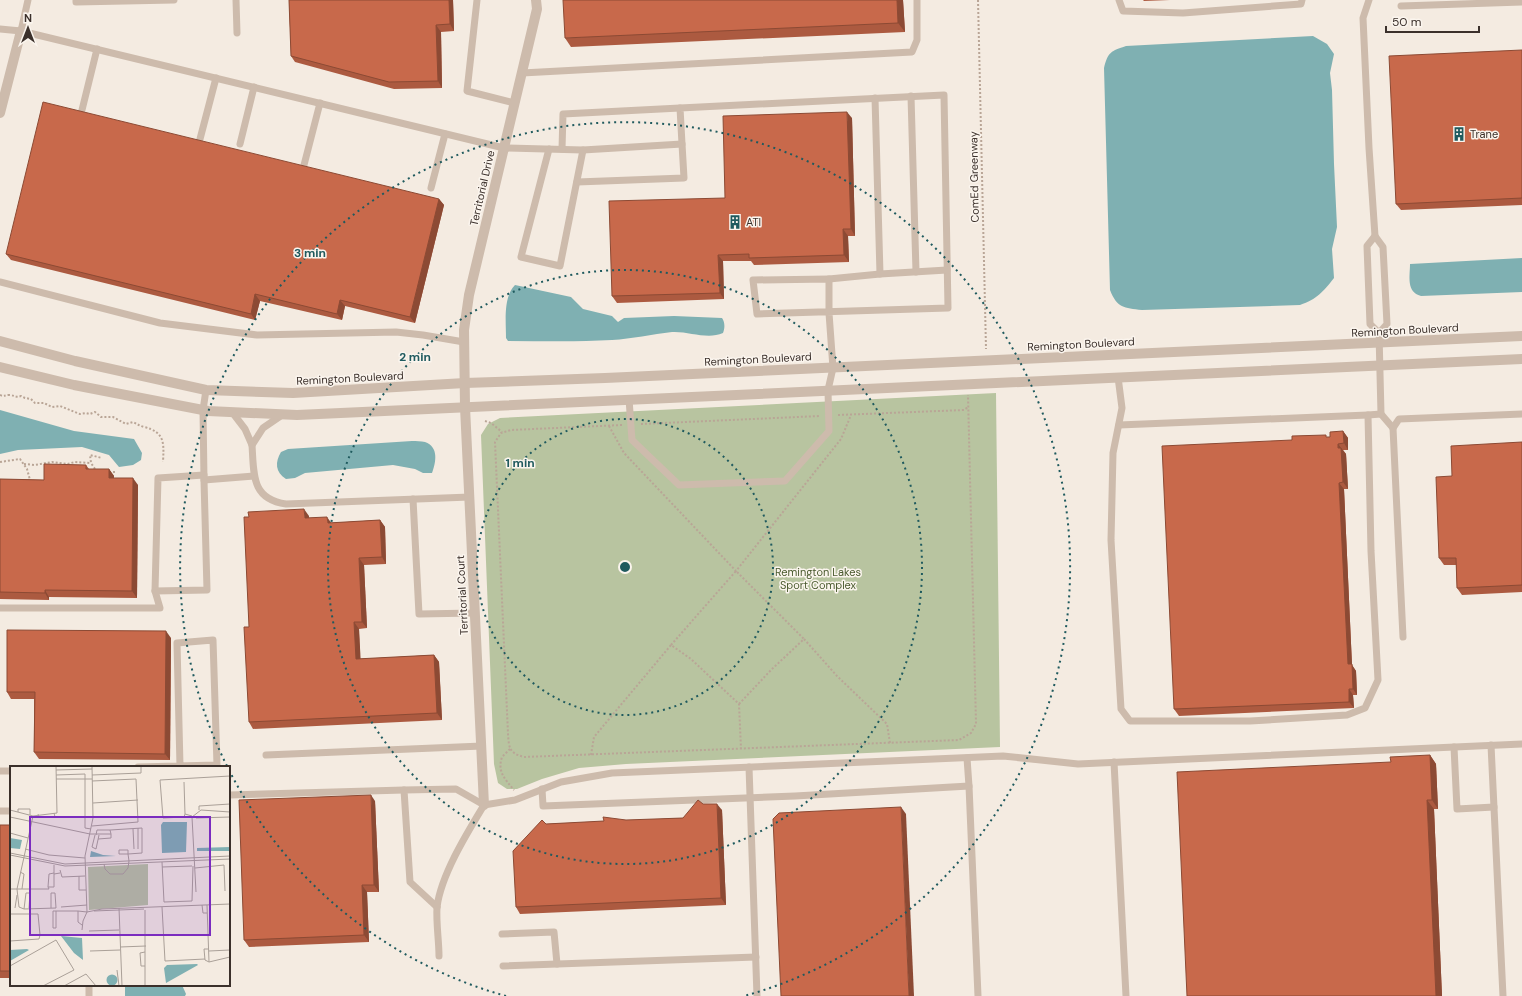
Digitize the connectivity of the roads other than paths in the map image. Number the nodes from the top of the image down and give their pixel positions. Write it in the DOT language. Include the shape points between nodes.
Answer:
graph roads {
  1 [pos="28,0"];
  2 [pos="76,0"];
  3 [pos="174,0"];
  4 [pos="236,0"];
  5 [pos="477,0"];
  6 [pos="536,0"];
  7 [pos="917,0"];
  8 [pos="1119,0"];
  9 [pos="1302,0"];
  10 [pos="1369,0"];
  11 [pos="1522,2"];
  12 [pos="1401,6"];
  13 [pos="0,29"];
  14 [pos="21,31"];
  15 [pos="237,33"];
  16 [pos="97,49"];
  17 [pos="522,73"];
  18 [pos="216,78"];
  19 [pos="254,87"];
  20 [pos="911,96"];
  21 [pos="875,98"];
  22 [pos="320,103"];
  23 [pos="514,103"];
  24 [pos="680,108"];
  25 [pos="82,110"];
  26 [pos="0,113"];
  27 [pos="445,134"];
  28 [pos="200,139"];
  29 [pos="240,144"];
  30 [pos="682,144"];
  31 [pos="504,148"];
  32 [pos="549,149"];
  33 [pos="562,149"];
  34 [pos="583,150"];
  35 [pos="304,166"];
  36 [pos="577,182"];
  37 [pos="431,188"];
  38 [pos="1375,236"];
  39 [pos="947,270"];
  40 [pos="916,272"];
  41 [pos="880,274"];
  42 [pos="829,279"];
  43 [pos="0,282"];
  44 [pos="829,313"];
  45 [pos="1522,336"];
  46 [pos="1379,338"];
  47 [pos="0,341"];
  48 [pos="464,342"];
  49 [pos="1522,359"];
  50 [pos="1380,365"];
  51 [pos="0,367"];
  52 [pos="833,368"];
  53 [pos="1118,377"];
  54 [pos="465,383"];
  55 [pos="206,390"];
  56 [pos="828,390"];
  57 [pos="629,399"];
  58 [pos="465,407"];
  59 [pos="203,410"];
  60 [pos="232,412"];
  61 [pos="282,414"];
  62 [pos="1368,414"];
  63 [pos="1381,414"];
  64 [pos="1522,414"];
  65 [pos="1119,425"];
  66 [pos="1393,428"];
  67 [pos="252,445"];
  68 [pos="254,476"];
  69 [pos="204,478"];
  70 [pos="470,497"];
  71 [pos="413,499"];
  72 [pos="156,591"];
  73 [pos="0,608"];
  74 [pos="475,613"];
  75 [pos="1403,637"];
  76 [pos="1522,744"];
  77 [pos="1491,745"];
  78 [pos="482,746"];
  79 [pos="1454,747"];
  80 [pos="266,756"];
  81 [pos="967,758"];
  82 [pos="1114,762"];
  83 [pos="180,766"];
  84 [pos="749,767"];
  85 [pos="969,786"];
  86 [pos="404,790"];
  87 [pos="542,790"];
  88 [pos="230,795"];
  89 [pos="750,798"];
  90 [pos="484,805"];
  91 [pos="1494,807"];
  92 [pos="437,907"];
  93 [pos="502,934"];
  94 [pos="439,956"];
  95 [pos="756,957"];
  96 [pos="556,964"];
  97 [pos="503,966"];
  98 [pos="89,986"];
  99 [pos="90,996"];
  100 [pos="757,996"];
  101 [pos="978,996"];
  102 [pos="1126,996"];
  103 [pos="1503,996"];
  1 -- 14 [label="lane"];
  2 -- 3 [label="lane"];
  4 -- 15 [label="lane"];
  5 -- 23 [label="lane" via="467,91"];
  6 -- 17 [label="street, Territorial Drive" via="537,9"];
  7 -- 17 [label="lane" via="917,40 912,52"];
  8 -- 9 [label="lane" via="1123,12 1183,12 1301,4"];
  10 -- 38 [label="lane" via="1363,18 1363,36"];
  11 -- 12 [label="lane"];
  13 -- 14 [label="lane"];
  14 -- 16 [label="lane"];
  14 -- 26 [label="street"];
  16 -- 18 [label="lane"];
  16 -- 25 [label="lane"];
  17 -- 23 [label="street, Territorial Drive"];
  18 -- 19 [label="lane"];
  18 -- 28 [label="lane"];
  19 -- 22 [label="lane"];
  19 -- 29 [label="lane"];
  20 -- 21 [label="lane"];
  20 -- 39 [label="lane" via="944,95"];
  20 -- 40 [label="lane"];
  21 -- 24 [label="lane"];
  21 -- 41 [label="lane"];
  22 -- 27 [label="lane"];
  22 -- 35 [label="lane"];
  23 -- 31 [label="street, Territorial Drive"];
  24 -- 30 [label="lane"];
  24 -- 33 [label="lane" via="563,114"];
  27 -- 31 [label="lane"];
  27 -- 37 [label="lane"];
  30 -- 34 [label="lane"];
  30 -- 36 [label="lane" via="684,178"];
  31 -- 32 [label="lane"];
  31 -- 48 [label="street, Territorial Drive" via="469,295"];
  32 -- 33 [label="lane"];
  32 -- 36 [label="lane" via="521,257 560,266"];
  33 -- 34 [label="lane"];
  34 -- 36 [label="lane"];
  38 -- 46 [label="lane" via="1383,247 1387,324"];
  38 -- 46 [label="lane" via="1367,246 1370,324"];
  39 -- 40 [label="lane"];
  39 -- 44 [label="lane" via="948,308"];
  40 -- 41 [label="lane"];
  41 -- 42 [label="lane"];
  42 -- 44 [label="lane"];
  42 -- 44 [label="lane" via="753,280 756,314"];
  43 -- 48 [label="lane" via="160,323 258,335 396,332"];
  44 -- 52 [label="lane"];
  45 -- 46 [label="street, Remington Boulevard"];
  46 -- 50 [label="lane"];
  46 -- 52 [label="street, Remington Boulevard"];
  47 -- 55 [label="street, Remington Boulevard" via="75,361"];
  48 -- 54 [label="street, Territorial Drive"];
  49 -- 50 [label="street"];
  50 -- 53 [label="street"];
  50 -- 63 [label="lane"];
  51 -- 59 [label="street" via="74,385"];
  52 -- 54 [label="street, Remington Boulevard"];
  52 -- 56 [label="lane"];
  53 -- 56 [label="street"];
  53 -- 65 [label="lane" via="1122,408"];
  54 -- 55 [label="street, Remington Boulevard" via="293,393"];
  54 -- 58 [label="street, Territorial Court"];
  55 -- 59 [label="lane"];
  56 -- 57 [label="street"];
  56 -- 57 [label="lane" via="829,431 785,481 679,485 632,440"];
  57 -- 58 [label="street"];
  58 -- 61 [label="street"];
  58 -- 70 [label="street, Territorial Court"];
  59 -- 60 [label="street"];
  59 -- 69 [label="lane"];
  60 -- 61 [label="street"];
  60 -- 67 [label="lane" via="245,429"];
  61 -- 67 [label="lane" via="263,428"];
  62 -- 63 [label="lane"];
  62 -- 65 [label="lane"];
  62 -- 65 [label="lane" via="1371,551 1378,680 1365,708 1347,715 1250,721 1130,721 1121,710 1111,540 1113,453"];
  63 -- 66 [label="lane"];
  64 -- 66 [label="lane" via="1400,420"];
  66 -- 75 [label="lane"];
  67 -- 68 [label="lane"];
  68 -- 69 [label="lane"];
  68 -- 71 [label="lane" via="259,490 266,498 276,503"];
  69 -- 72 [label="lane" via="158,478"];
  69 -- 72 [label="lane" via="207,590"];
  70 -- 71 [label="lane"];
  70 -- 74 [label="street, Territorial Court"];
  71 -- 74 [label="lane" via="419,614"];
  72 -- 73 [label="lane" via="160,608"];
  74 -- 78 [label="street, Territorial Court"];
  76 -- 77 [label="lane"];
  77 -- 79 [label="lane"];
  77 -- 91 [label="lane"];
  78 -- 80 [label="lane"];
  78 -- 90 [label="street, Territorial Court"];
  79 -- 82 [label="lane"];
  79 -- 91 [label="lane" via="1457,809"];
  81 -- 82 [label="lane" via="1003,756 1078,764"];
  81 -- 84 [label="lane"];
  81 -- 85 [label="lane"];
  82 -- 102 [label="lane"];
  83 -- 83 [label="lane" via="177,643 213,640 217,765"];
  84 -- 87 [label="lane" via="612,773 561,782"];
  84 -- 89 [label="lane"];
  85 -- 89 [label="lane"];
  85 -- 101 [label="lane"];
  86 -- 88 [label="lane"];
  86 -- 90 [label="lane" via="456,789"];
  86 -- 92 [label="lane" via="410,882"];
  87 -- 89 [label="lane" via="543,806"];
  87 -- 90 [label="lane" via="514,800"];
  89 -- 95 [label="lane"];
  90 -- 92 [label="lane" via="445,877"];
  91 -- 103 [label="lane"];
  92 -- 94 [label="lane"];
  93 -- 96 [label="lane" via="554,932"];
  95 -- 96 [label="lane"];
  95 -- 100 [label="lane"];
  96 -- 97 [label="lane"];
  98 -- 99 [label="lane"];
}
